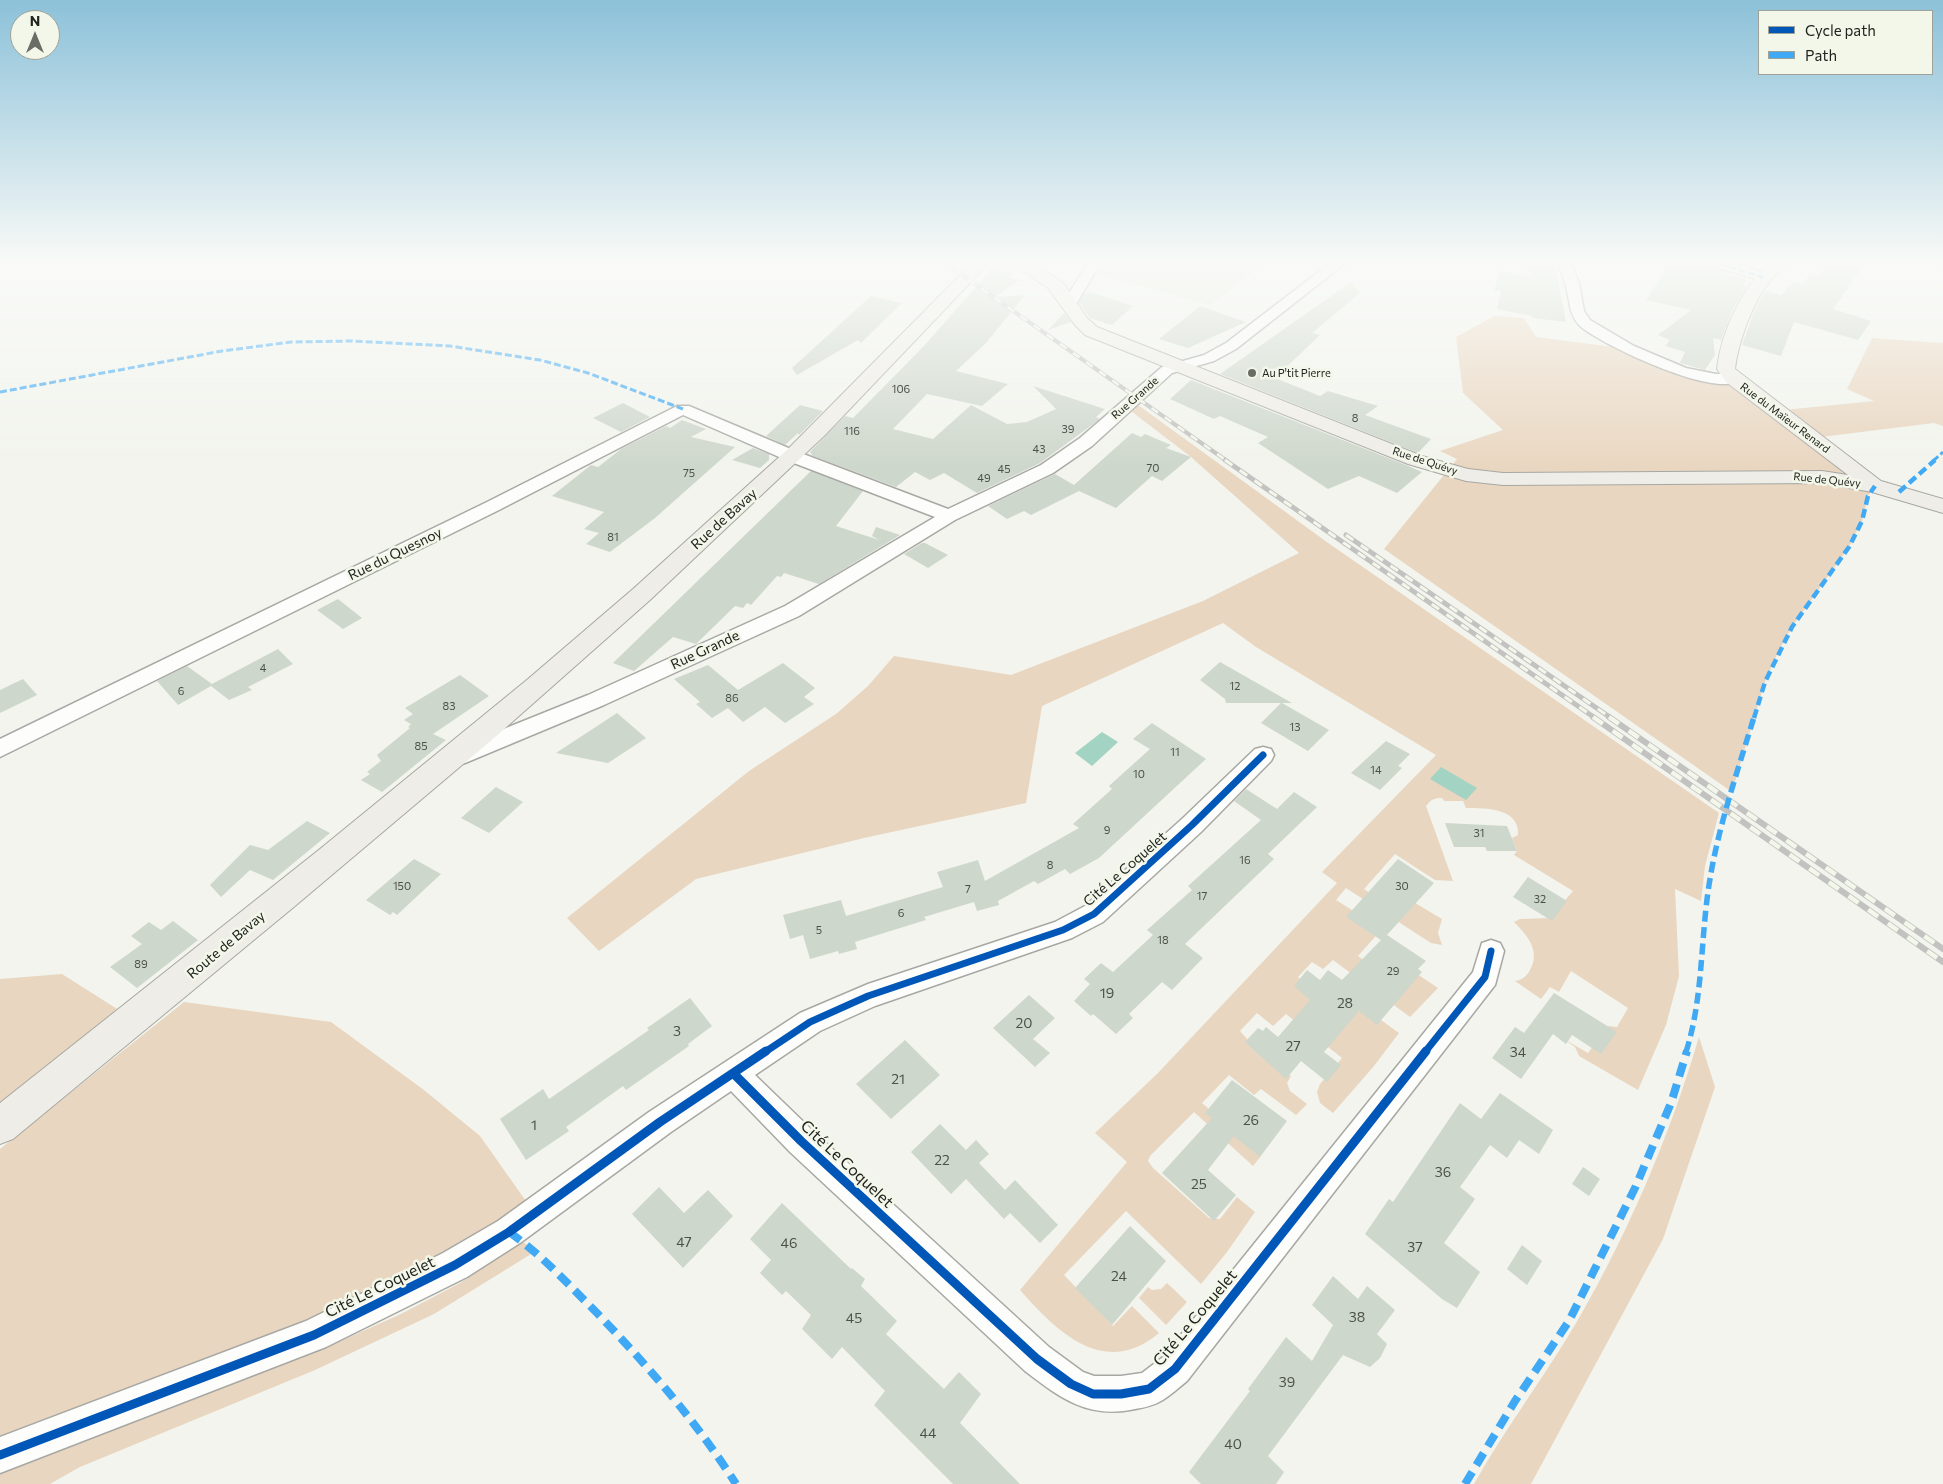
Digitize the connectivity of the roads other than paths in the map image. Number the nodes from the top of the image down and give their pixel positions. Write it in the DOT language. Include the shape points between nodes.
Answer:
graph roads {
  1 [pos="917,330"];
  2 [pos="1090,330"];
  3 [pos="1252,330"];
  4 [pos="1597,330"];
  5 [pos="1738,330"];
  6 [pos="1177,366"];
  7 [pos="1733,378"];
  8 [pos="792,456"];
  9 [pos="1875,486"];
  10 [pos="1943,506"];
  11 [pos="949,516"];
  12 [pos="0,749"];
  13 [pos="1263,755"];
  14 [pos="449,760"];
  15 [pos="1491,951"];
  16 [pos="734,1074"];
  17 [pos="0,1126"];
  18 [pos="0,1455"];
  1 -- 8 [label="main road, Rue de Bavay"];
  2 -- 6 [label="main road, Rue de Quévy"];
  3 -- 6 [label="street, Rue Grande" via="1209,358"];
  4 -- 7 [label="street, Rue du Maïeur Renard" via="1629,349 1682,372 1716,379"];
  5 -- 7 [label="main road" via="1726,362 1726,369"];
  6 -- 9 [label="main road, Rue de Quévy" via="1415,460 1466,475 1503,479 1796,476"];
  6 -- 11 [label="street, Rue Grande" via="1168,370 1086,442 1047,469"];
  7 -- 9 [label="main road, Rue du Maïeur Renard"];
  8 -- 11 [label="street"];
  8 -- 12 [label="street, Rue du Quesnoy" via="684,409"];
  8 -- 14 [label="main road, Rue de Bavay" via="587,643"];
  9 -- 10 [label="main road, Rue de Quévy"];
  11 -- 14 [label="street, Rue Grande" via="792,610 596,700"];
  13 -- 16 [label="street, Cité Le Coquelet" via="1185,832 1094,914 1063,930 868,996 810,1022"];
  14 -- 17 [label="main road, Route de Bavay" via="141,1015"];
  15 -- 16 [label="street, Cité Le Coquelet" via="1484,977 1175,1369 1149,1389 1121,1394 1093,1394 1071,1384 1037,1359 801,1141"];
  16 -- 18 [label="street, Cité Le Coquelet" via="660,1122 509,1232 455,1265 314,1335"];
}
